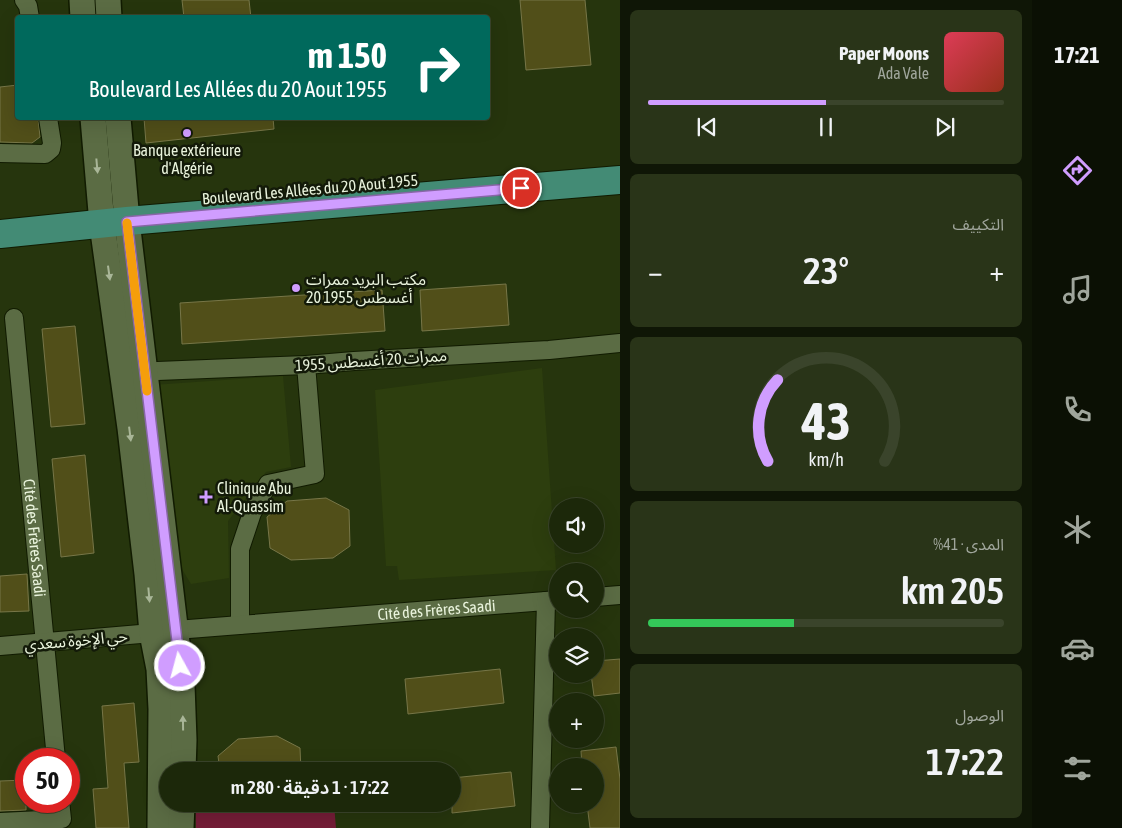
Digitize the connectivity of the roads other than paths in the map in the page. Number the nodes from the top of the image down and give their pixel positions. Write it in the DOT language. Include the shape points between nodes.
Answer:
graph roads {
  1 [pos="24,0"];
  2 [pos="82,0"];
  3 [pos="108,0"];
  4 [pos="30,15"];
  5 [pos="83,15"];
  6 [pos="109,15"];
  7 [pos="48,120"];
  8 [pos="93,120"];
  9 [pos="118,120"];
  10 [pos="0,153"];
  11 [pos="620,163"];
  12 [pos="620,180"];
  13 [pos="114,214"];
  14 [pos="0,217"];
  15 [pos="0,234"];
  16 [pos="14,318"];
  17 [pos="620,343"];
  18 [pos="306,365"];
  19 [pos="134,372"];
  20 [pos="620,595"];
  21 [pos="604,596"];
  22 [pos="549,601"];
  23 [pos="551,618"];
  24 [pos="240,625"];
  25 [pos="164,632"];
  26 [pos="44,642"];
  27 [pos="0,646"];
  28 [pos="55,748"];
  29 [pos="183,762"];
  30 [pos="182,812"];
  31 [pos="61,813"];
  32 [pos="0,822"];
  33 [pos="160,828"];
  34 [pos="181,828"];
  35 [pos="540,828"];
  1 -- 4 [label="street"];
  2 -- 5 [label="main road"];
  3 -- 6 [label="main road"];
  7 -- 10 [label="street" via="52,143 45,154"];
  8 -- 13 [label="main road, one-way"];
  9 -- 13 [label="main road"];
  11 -- 13 [label="main road, Boulevard Les Allées du 20 Aout 1955"];
  12 -- 13 [label="main road, Boulevard Les Allées du 20 Aout 1955"];
  13 -- 14 [label="main road, Boulevard Les Allées du 20 Aout 1955"];
  13 -- 15 [label="main road, Boulevard Les Allées du 20 Aout 1955"];
  13 -- 19 [label="main road"];
  16 -- 26 [label="street, Cité des Frères Saadi"];
  17 -- 18 [label="street, ممرات 20 أغسطس 1955"];
  18 -- 19 [label="street, ممرات 20 أغسطس 1955"];
  18 -- 24 [label="street" via="315,474 268,484 252,513 240,549"];
  19 -- 25 [label="main road" via="147,574"];
  20 -- 21 [label="street"];
  22 -- 24 [label="street, Cité des Frères Saadi"];
  23 -- 35 [label="street, Cité des Frères Saadi"];
  24 -- 25 [label="street, Cité des Frères Saadi"];
  25 -- 26 [label="street, حي الإخوة سعدي"];
  29 -- 25 [label="main road, one-way" via="182,685"];
  25 -- 33 [label="main road" via="159,669"];
  26 -- 27 [label="street, حي الإخوة سعدي"];
  26 -- 28 [label="street, Cité des Frères Saadi"];
  30 -- 34 [label="main road"];
  31 -- 32 [label="street" via="62,819"];
}
